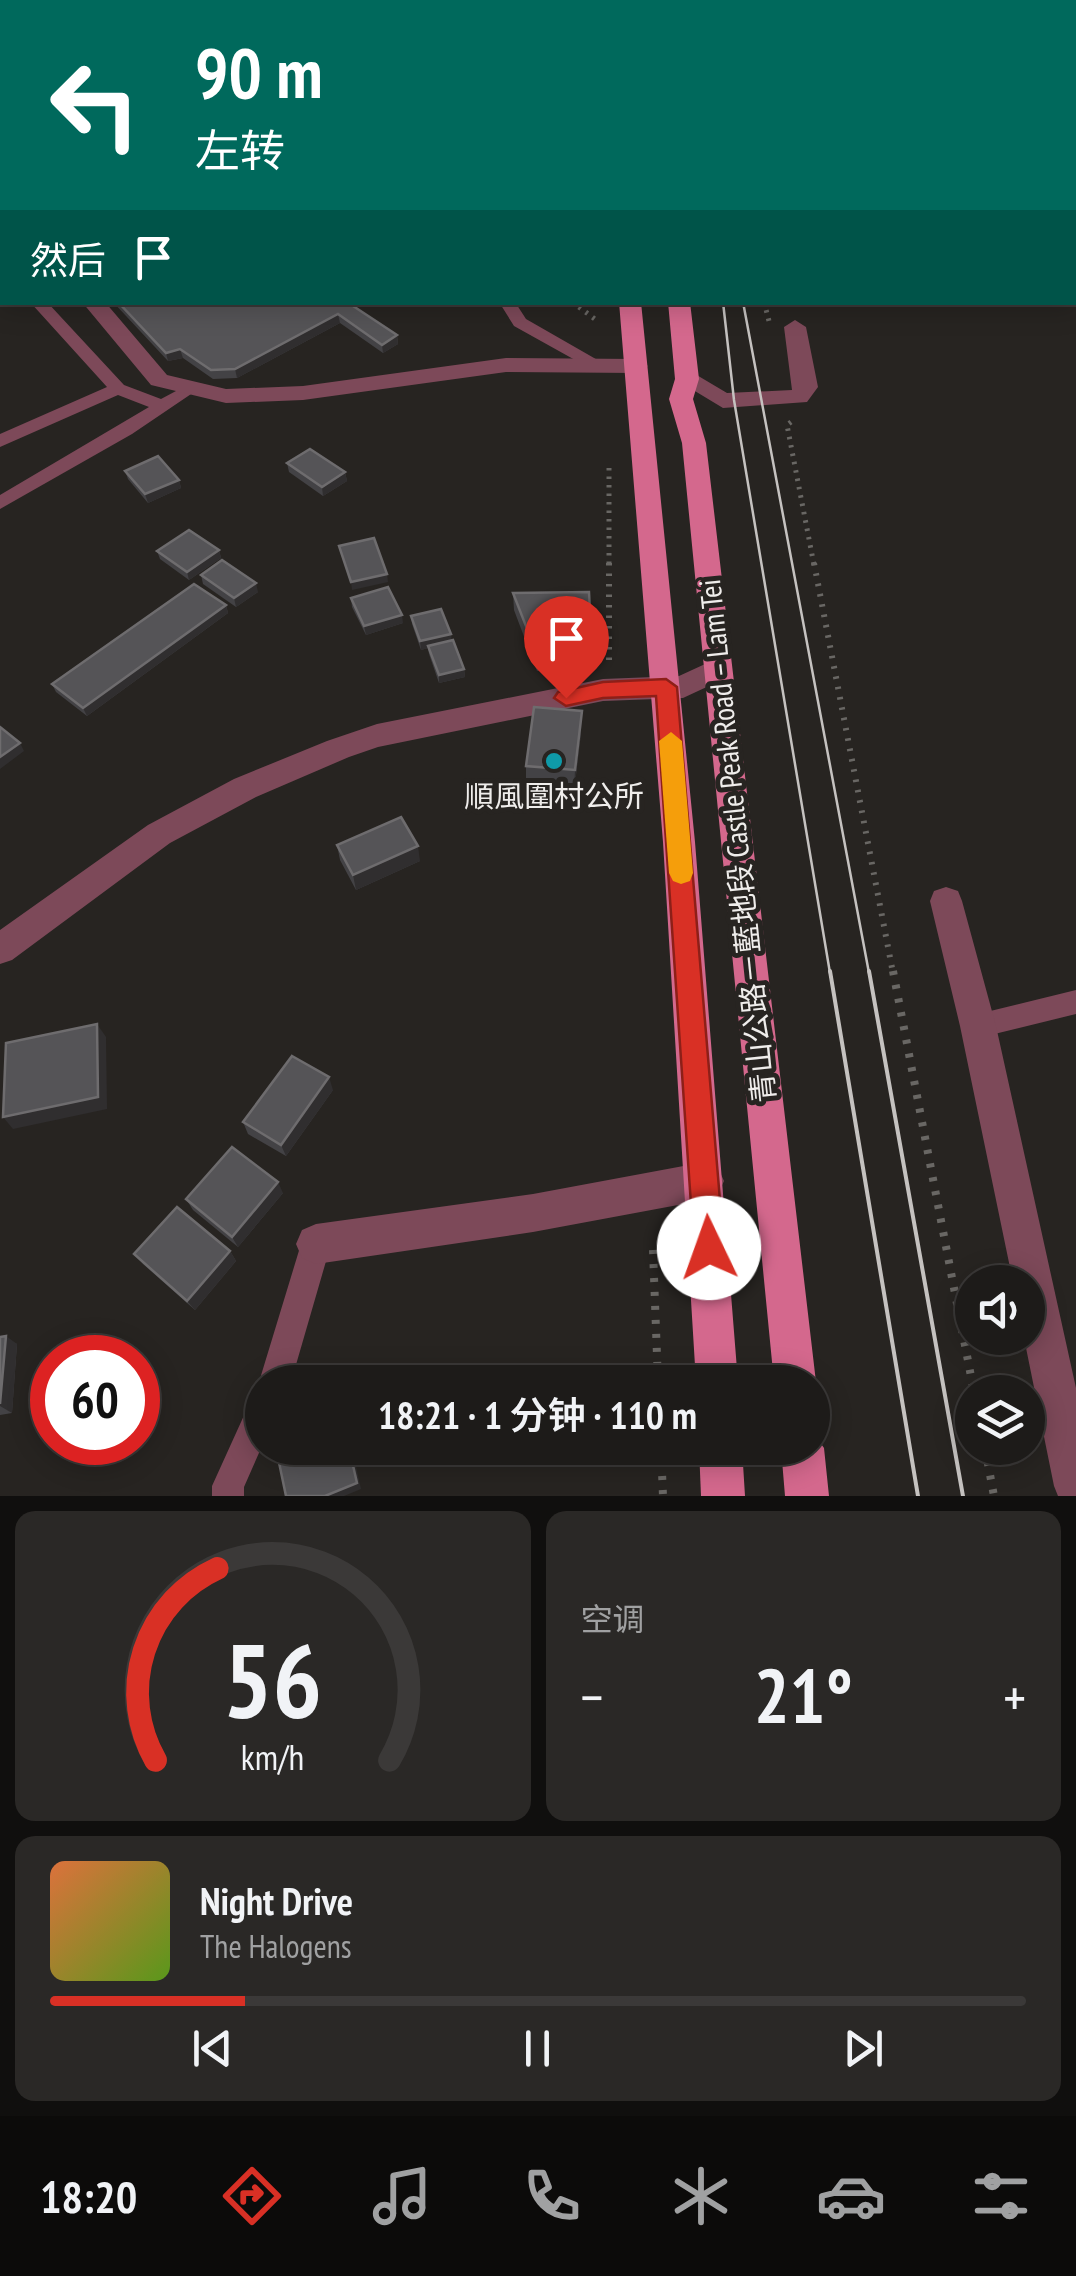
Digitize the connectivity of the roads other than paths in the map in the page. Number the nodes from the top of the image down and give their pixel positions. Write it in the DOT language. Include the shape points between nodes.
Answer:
graph roads {
  1 [pos="41,305"];
  2 [pos="96,305"];
  3 [pos="509,305"];
  4 [pos="630,305"];
  5 [pos="679,305"];
  6 [pos="795,327"];
  7 [pos="602,365"];
  8 [pos="636,366"];
  9 [pos="686,379"];
  10 [pos="190,388"];
  11 [pos="118,390"];
  12 [pos="723,401"];
  13 [pos="162,406"];
  14 [pos="692,426"];
  15 [pos="0,442"];
  16 [pos="0,503"];
  17 [pos="716,670"];
  18 [pos="666,687"];
  19 [pos="946,901"];
  20 [pos="0,949"];
  21 [pos="1076,1002"];
  22 [pos="978,1026"];
  23 [pos="706,1181"];
  24 [pos="316,1244"];
  25 [pos="281,1365"];
  26 [pos="716,1365"];
  27 [pos="793,1365"];
  28 [pos="245,1448"];
  29 [pos="722,1465"];
  30 [pos="804,1465"];
  31 [pos="1076,1486"];
  32 [pos="228,1496"];
  33 [pos="724,1496"];
  34 [pos="807,1496"];
  1 -- 11 [label="lane"];
  2 -- 10 [label="street" via="159,380"];
  3 -- 7 [label="lane" via="520,322"];
  4 -- 8 [label="main road, 青山公路－藍地段 Castle Peak Road – Lam Tei"];
  5 -- 9 [label="main road, 青山公路－藍地段 Castle Peak Road – Lam Tei"];
  6 -- 12 [label="street" via="806,387 799,396"];
  7 -- 8 [label="street"];
  7 -- 10 [label="street" via="506,365 303,393 226,396"];
  8 -- 18 [label="main road, 青山公路－藍地段 Castle Peak Road – Lam Tei"];
  9 -- 12 [label="street"];
  9 -- 14 [label="main road, 青山公路－藍地段 Castle Peak Road – Lam Tei" via="681,400"];
  10 -- 13 [label="lane"];
  11 -- 13 [label="lane"];
  11 -- 15 [label="lane"];
  12 -- 14 [label="street"];
  13 -- 16 [label="lane"];
  14 -- 17 [label="main road, 青山公路－藍地段 Castle Peak Road – Lam Tei"];
  17 -- 18 [label="street" via="701,681"];
  17 -- 27 [label="main road, 青山公路－藍地段 Castle Peak Road – Lam Tei"];
  18 -- 20 [label="street" via="603,690 338,749 244,788 159,834"];
  18 -- 23 [label="main road, 青山公路－藍地段 Castle Peak Road – Lam Tei"];
  19 -- 22 [label="street"];
  21 -- 22 [label="lane"];
  22 -- 31 [label="street"];
  23 -- 24 [label="street"];
  23 -- 26 [label="main road, 青山公路－藍地段 Castle Peak Road – Lam Tei"];
  24 -- 25 [label="lane"];
  28 -- 32 [label="lane"];
  29 -- 33 [label="main road"];
  30 -- 34 [label="main road"];
}
